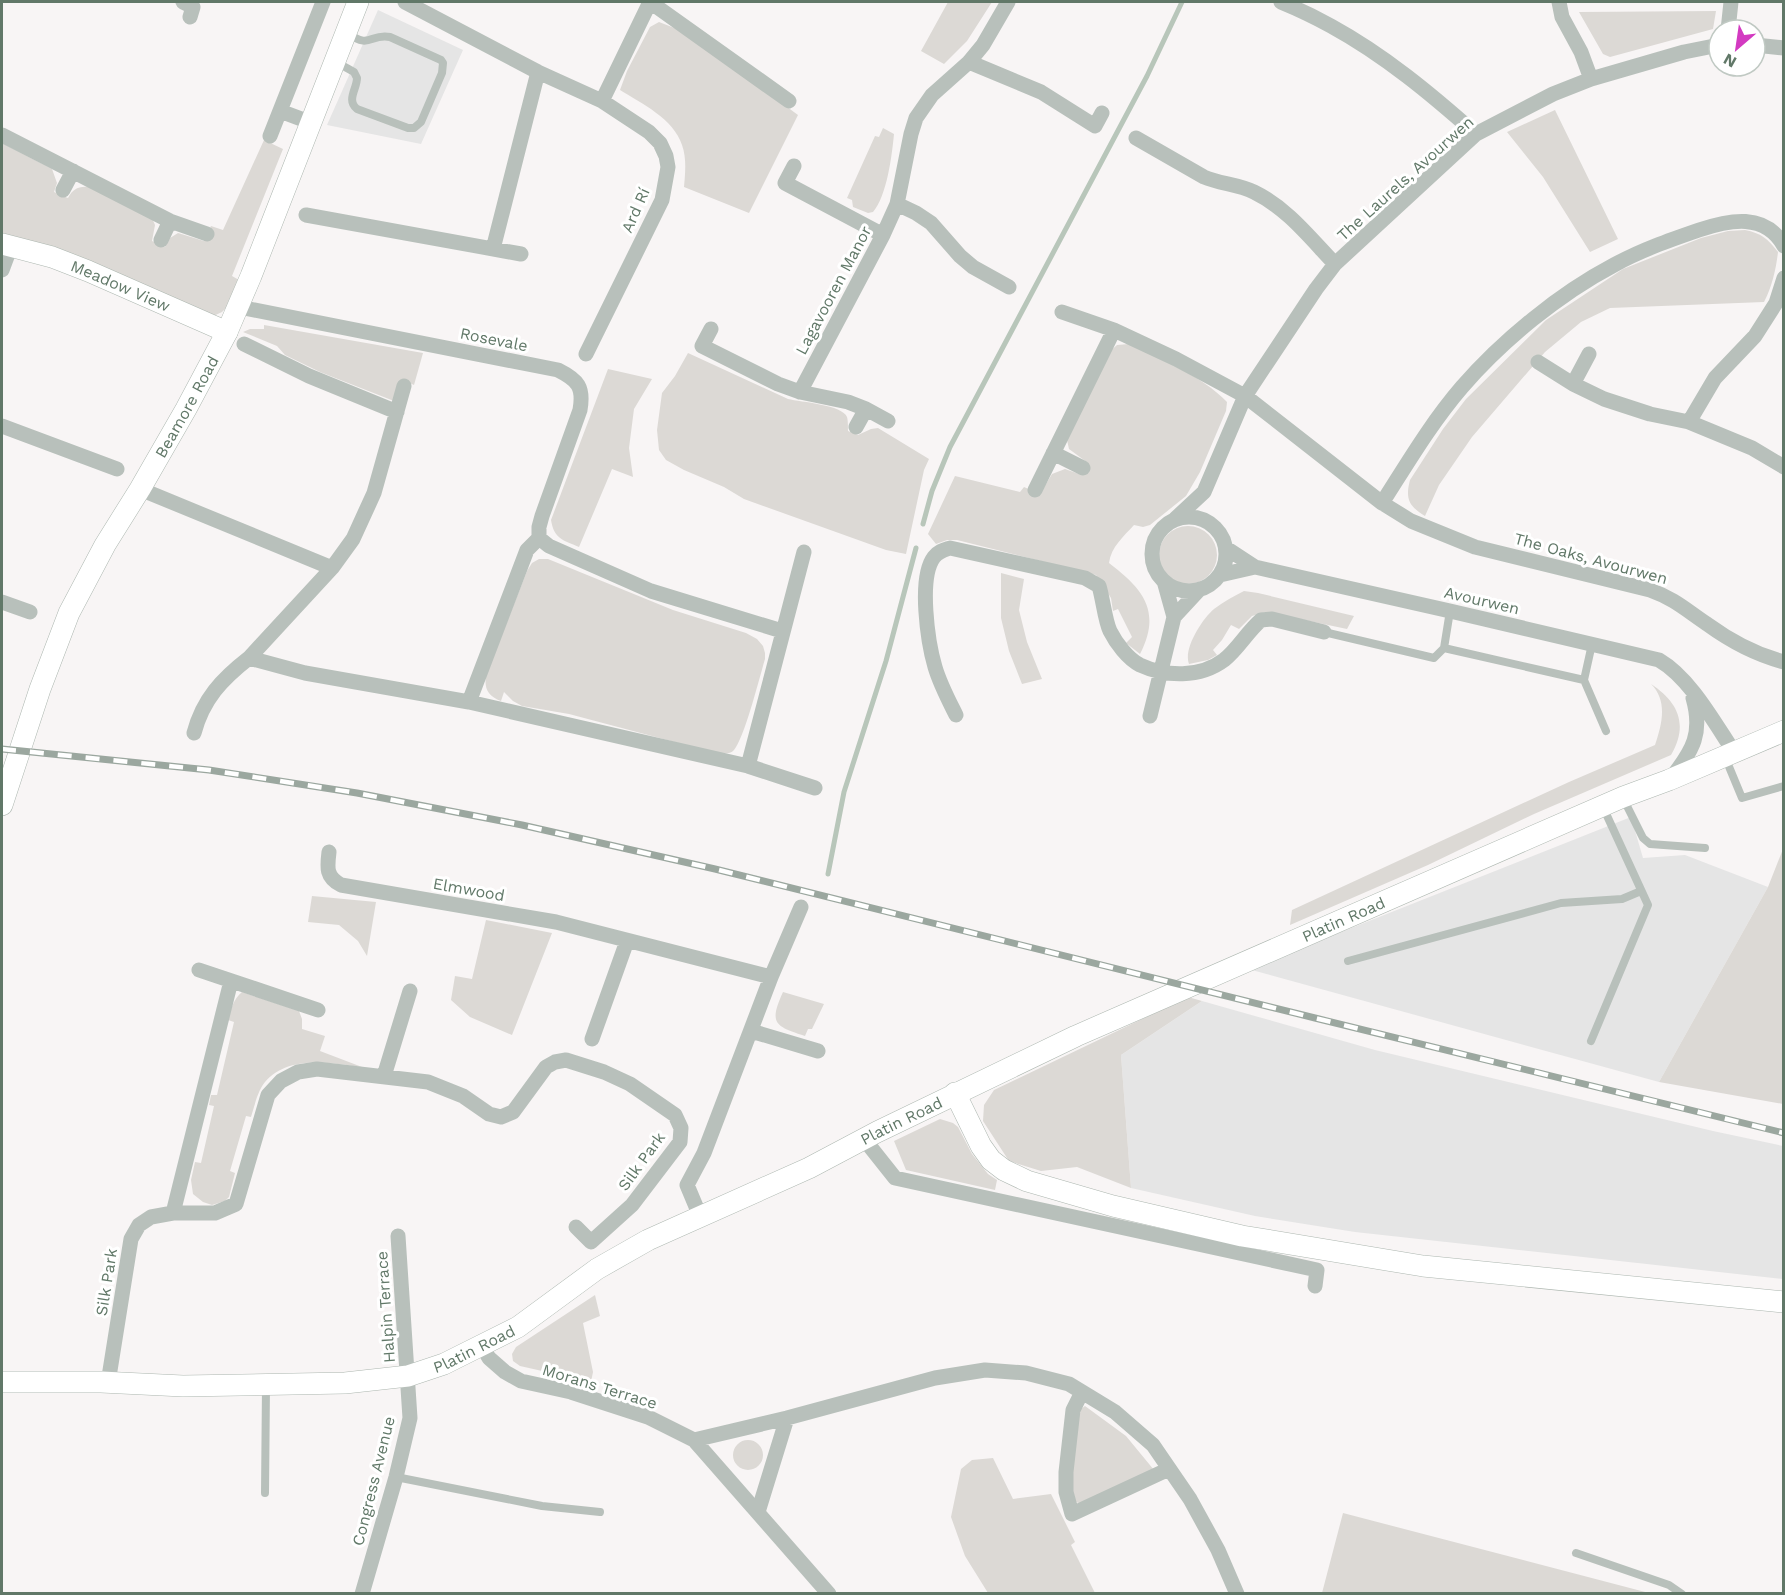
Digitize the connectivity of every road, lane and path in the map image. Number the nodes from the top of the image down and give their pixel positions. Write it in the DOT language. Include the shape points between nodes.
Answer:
graph roads {
  1 [pos="183,2"];
  2 [pos="323,2"];
  3 [pos="358,2"];
  4 [pos="405,2"];
  5 [pos="650,2"];
  6 [pos="1008,2"];
  7 [pos="1281,2"];
  8 [pos="1559,2"];
  9 [pos="1731,2"];
  10 [pos="190,17"];
  11 [pos="1729,18"];
  12 [pos="346,32"];
  13 [pos="1767,46"];
  14 [pos="1707,48"];
  15 [pos="1784,48"];
  16 [pos="336,62"];
  17 [pos="969,62"];
  18 [pos="538,72"];
  19 [pos="1591,79"];
  20 [pos="602,101"];
  21 [pos="789,101"];
  22 [pos="280,111"];
  23 [pos="1102,113"];
  24 [pos="312,123"];
  25 [pos="1476,134"];
  26 [pos="2,135"];
  27 [pos="270,136"];
  28 [pos="1136,138"];
  29 [pos="794,166"];
  30 [pos="73,171"];
  31 [pos="63,190"];
  32 [pos="897,204"];
  33 [pos="306,215"];
  34 [pos="170,221"];
  35 [pos="207,234"];
  36 [pos="883,235"];
  37 [pos="161,240"];
  38 [pos="6,245"];
  39 [pos="1784,246"];
  40 [pos="493,249"];
  41 [pos="521,254"];
  42 [pos="1335,264"];
  43 [pos="2,270"];
  44 [pos="1784,278"];
  45 [pos="1009,287"];
  46 [pos="238,308"];
  47 [pos="1062,312"];
  48 [pos="711,328"];
  49 [pos="1113,330"];
  50 [pos="236,338"];
  51 [pos="586,354"];
  52 [pos="1589,354"];
  53 [pos="1538,362"];
  54 [pos="1573,384"];
  55 [pos="404,386"];
  56 [pos="800,392"];
  57 [pos="1245,396"];
  58 [pos="866,409"];
  59 [pos="397,412"];
  60 [pos="888,421"];
  61 [pos="1689,422"];
  62 [pos="2,426"];
  63 [pos="856,427"];
  64 [pos="1053,453"];
  65 [pos="1784,466"];
  66 [pos="1083,468"];
  67 [pos="117,469"];
  68 [pos="140,489"];
  69 [pos="1035,490"];
  70 [pos="1204,492"];
  71 [pos="1382,503"];
  72 [pos="1175,519"];
  73 [pos="1210,523"];
  74 [pos="539,538"];
  75 [pos="1226,548"];
  76 [pos="804,552"];
  77 [pos="1255,567"];
  78 [pos="332,568"];
  79 [pos="1220,575"];
  80 [pos="1164,582"];
  81 [pos="1199,590"];
  82 [pos="2,602"];
  83 [pos="1450,611"];
  84 [pos="30,612"];
  85 [pos="1174,617"];
  86 [pos="782,632"];
  87 [pos="1324,632"];
  88 [pos="1592,644"];
  89 [pos="1444,648"];
  90 [pos="249,658"];
  91 [pos="1784,662"];
  92 [pos="1161,672"];
  93 [pos="1584,680"];
  94 [pos="1690,689"];
  95 [pos="470,702"];
  96 [pos="956,715"];
  97 [pos="1150,716"];
  98 [pos="1606,731"];
  99 [pos="1784,731"];
  100 [pos="194,733"];
  101 [pos="1729,754"];
  102 [pos="748,766"];
  103 [pos="1669,780"];
  104 [pos="1784,786"];
  105 [pos="815,788"];
  106 [pos="1623,797"];
  107 [pos="2,805"];
  108 [pos="1602,806"];
  109 [pos="1705,848"];
  110 [pos="329,852"];
  111 [pos="1641,891"];
  112 [pos="801,907"];
  113 [pos="627,941"];
  114 [pos="1348,961"];
  115 [pos="199,970"];
  116 [pos="771,977"];
  117 [pos="231,981"];
  118 [pos="410,992"];
  119 [pos="318,1010"];
  120 [pos="751,1031"];
  121 [pos="592,1039"];
  122 [pos="1591,1041"];
  123 [pos="818,1051"];
  124 [pos="384,1076"];
  125 [pos="955,1093"];
  126 [pos="864,1139"];
  127 [pos="173,1213"];
  128 [pos="1111,1215"];
  129 [pos="700,1216"];
  130 [pos="576,1227"];
  131 [pos="398,1236"];
  132 [pos="1315,1286"];
  133 [pos="1784,1302"];
  134 [pos="482,1346"];
  135 [pos="408,1376"];
  136 [pos="2,1382"];
  137 [pos="108,1383"];
  138 [pos="266,1384"];
  139 [pos="1082,1392"];
  140 [pos="787,1418"];
  141 [pos="694,1440"];
  142 [pos="1169,1469"];
  143 [pos="396,1477"];
  144 [pos="265,1492"];
  145 [pos="600,1512"];
  146 [pos="758,1512"];
  147 [pos="1576,1553"];
  148 [pos="362,1593"];
  149 [pos="829,1593"];
  150 [pos="1237,1593"];
  151 [pos="1682,1593"];
  1 -- 10 [label="street" via="194,7"];
  2 -- 22 [label="street"];
  3 -- 12 [label="main road, Beamore Road"];
  4 -- 18 [label="street, Ard Rí"];
  5 -- 20 [label="street"];
  5 -- 21 [label="street"];
  6 -- 17 [label="street, Lagavooren Manor"];
  7 -- 25 [label="street" via="1329,25 1407,75"];
  8 -- 19 [label="street"];
  9 -- 11 [label="street"];
  12 -- 16 [label="main road, Beamore Road"];
  12 -- 16 [label="lane" via="364,42 390,37 441,60 442,74 418,127 408,128 357,109 352,100 357,78"];
  13 -- 15 [label="street"];
  14 -- 19 [label="street, The Laurels, Avourwen"];
  16 -- 24 [label="main road, Beamore Road"];
  17 -- 23 [label="street" via="1041,92 1095,126"];
  17 -- 32 [label="street, Lagavooren Manor" via="932,95 916,118"];
  18 -- 20 [label="street, Ard Rí"];
  18 -- 40 [label="street"];
  19 -- 25 [label="street, The Laurels, Avourwen"];
  20 -- 51 [label="street, Ard Rí" via="660,143 668,167 662,200"];
  22 -- 24 [label="street"];
  22 -- 27 [label="street"];
  24 -- 46 [label="main road, Beamore Road"];
  25 -- 42 [label="street, The Laurels, Avourwen"];
  26 -- 30 [label="street"];
  28 -- 42 [label="street" via="1204,177 1240,186 1274,204"];
  29 -- 36 [label="street" via="785,183"];
  30 -- 31 [label="street"];
  30 -- 34 [label="street"];
  32 -- 36 [label="street, Lagavooren Manor"];
  32 -- 45 [label="street" via="931,224 973,267"];
  33 -- 40 [label="street"];
  34 -- 35 [label="street"];
  34 -- 37 [label="street"];
  36 -- 56 [label="street, Lagavooren Manor"];
  38 -- 43 [label="street, Meadow View"];
  38 -- 50 [label="main road, Meadow View" via="88,271"];
  39 -- 71 [label="street" via="1776,235 1756,222 1724,223 1657,245 1585,283 1516,333 1462,387"];
  40 -- 41 [label="street"];
  42 -- 57 [label="street, The Laurels, Avourwen"];
  44 -- 61 [label="street" via="1776,303 1755,336 1714,378"];
  46 -- 50 [label="main road, Beamore Road"];
  46 -- 74 [label="street, Rosevale" via="558,370 570,376 582,396 580,410 542,516"];
  47 -- 49 [label="street, The Oaks, Avourwen"];
  48 -- 56 [label="street" via="702,346"];
  49 -- 57 [label="street, The Oaks, Avourwen"];
  49 -- 64 [label="street"];
  50 -- 59 [label="street" via="309,376"];
  50 -- 68 [label="main road, Beamore Road" via="186,409"];
  52 -- 54 [label="street"];
  53 -- 54 [label="street"];
  54 -- 61 [label="street" via="1604,399"];
  55 -- 59 [label="street"];
  56 -- 58 [label="street"];
  57 -- 70 [label="street"];
  57 -- 71 [label="street, The Oaks, Avourwen"];
  58 -- 60 [label="street"];
  58 -- 63 [label="street"];
  59 -- 78 [label="street" via="364,517"];
  61 -- 65 [label="street"];
  62 -- 67 [label="street"];
  64 -- 66 [label="street"];
  64 -- 69 [label="street"];
  68 -- 78 [label="street"];
  68 -- 107 [label="main road, Beamore Road" via="69,613"];
  70 -- 72 [label="street"];
  70 -- 73 [label="street, Avourwen"];
  71 -- 91 [label="street, The Oaks, Avourwen" via="1411,521 1475,547 1670,597 1726,636 1763,657"];
  72 -- 73 [label="street" via="1193,517"];
  72 -- 80 [label="street" via="1158,532 1152,553 1157,573"];
  73 -- 75 [label="street, Avourwen"];
  74 -- 86 [label="street" via="651,591"];
  74 -- 95 [label="street, Rosevale" via="527,550"];
  75 -- 77 [label="street, Avourwen"];
  75 -- 79 [label="street"];
  76 -- 86 [label="street"];
  77 -- 79 [label="street, Avourwen"];
  77 -- 83 [label="street, Avourwen"];
  78 -- 90 [label="street"];
  79 -- 81 [label="street, Avourwen"];
  80 -- 81 [label="street" via="1180,590"];
  80 -- 85 [label="street"];
  81 -- 85 [label="street, Avourwen"];
  82 -- 84 [label="street"];
  83 -- 88 [label="street, Avourwen"];
  83 -- 89 [label="lane"];
  85 -- 92 [label="street"];
  86 -- 102 [label="street"];
  87 -- 89 [label="lane" via="1434,658"];
  87 -- 92 [label="street" via="1272,619 1261,620 1224,660 1208,669 1186,674"];
  88 -- 93 [label="lane"];
  88 -- 94 [label="street, Avourwen" via="1659,660 1670,666"];
  89 -- 93 [label="lane"];
  90 -- 95 [label="street" via="305,673"];
  90 -- 100 [label="street" via="227,674 206,702"];
  92 -- 96 [label="street" via="1138,664 1120,646 1108,629 1099,586 1085,578 950,548 940,551 929,566 926,621 935,668"];
  92 -- 97 [label="street"];
  93 -- 98 [label="lane"];
  94 -- 101 [label="street, Avourwen"];
  94 -- 103 [label="street, Avourwen" via="1697,718 1695,740"];
  95 -- 102 [label="street"];
  99 -- 101 [label="main road, Platin Road"];
  101 -- 103 [label="main road, Platin Road"];
  101 -- 104 [label="lane" via="1742,798"];
  102 -- 105 [label="street"];
  103 -- 106 [label="main road, Platin Road"];
  106 -- 108 [label="main road, Platin Road"];
  106 -- 109 [label="lane" via="1650,844"];
  108 -- 111 [label="lane"];
  108 -- 125 [label="main road, Platin Road"];
  110 -- 113 [label="street, Elmwood" via="329,875 341,885 556,922"];
  111 -- 114 [label="lane" via="1622,899 1562,903"];
  111 -- 122 [label="lane" via="1648,906"];
  112 -- 116 [label="street"];
  113 -- 116 [label="street, Elmwood"];
  113 -- 121 [label="street"];
  115 -- 117 [label="street"];
  116 -- 120 [label="street"];
  117 -- 119 [label="street"];
  117 -- 127 [label="street"];
  118 -- 124 [label="street"];
  120 -- 123 [label="street"];
  120 -- 129 [label="street" via="704,1153 687,1185"];
  124 -- 127 [label="street, Silk Park" via="317,1069 298,1072 281,1081 268,1095 236,1204 215,1213"];
  124 -- 130 [label="street, Silk Park" via="428,1082 501,1117 513,1112 546,1067 566,1060 630,1084 675,1114 681,1128 680,1142 632,1205 591,1242"];
  125 -- 126 [label="main road, Platin Road"];
  125 -- 128 [label="main road" via="991,1160 1027,1181"];
  126 -- 128 [label="street" via="895,1178"];
  126 -- 129 [label="main road, Platin Road"];
  127 -- 137 [label="street, Silk Park" via="151,1217 139,1225 131,1239"];
  128 -- 132 [label="street" via="1317,1270"];
  128 -- 133 [label="main road" via="1423,1266"];
  129 -- 134 [label="main road, Platin Road" via="610,1261 518,1327"];
  131 -- 135 [label="street, Halpin Terrace"];
  134 -- 135 [label="main road, Platin Road"];
  134 -- 141 [label="street, Morans Terrace" via="489,1358 520,1381 571,1392 648,1417"];
  135 -- 138 [label="main road, Platin Road" via="345,1383"];
  135 -- 143 [label="street, Congress Avenue" via="410,1418"];
  136 -- 137 [label="main road, Platin Road"];
  137 -- 138 [label="main road, Platin Road"];
  138 -- 144 [label="lane"];
  139 -- 140 [label="street" via="1069,1384 1026,1373 985,1370 935,1378"];
  139 -- 142 [label="street" via="1115,1412 1153,1445"];
  139 -- 142 [label="street" via="1073,1410 1066,1472 1072,1514"];
  140 -- 141 [label="street"];
  140 -- 146 [label="street"];
  141 -- 146 [label="street, Morans Terrace"];
  142 -- 150 [label="street" via="1218,1550"];
  143 -- 145 [label="lane" via="542,1506"];
  143 -- 148 [label="street, Congress Avenue"];
  146 -- 149 [label="street, Morans Terrace"];
  147 -- 151 [label="lane"];
}
